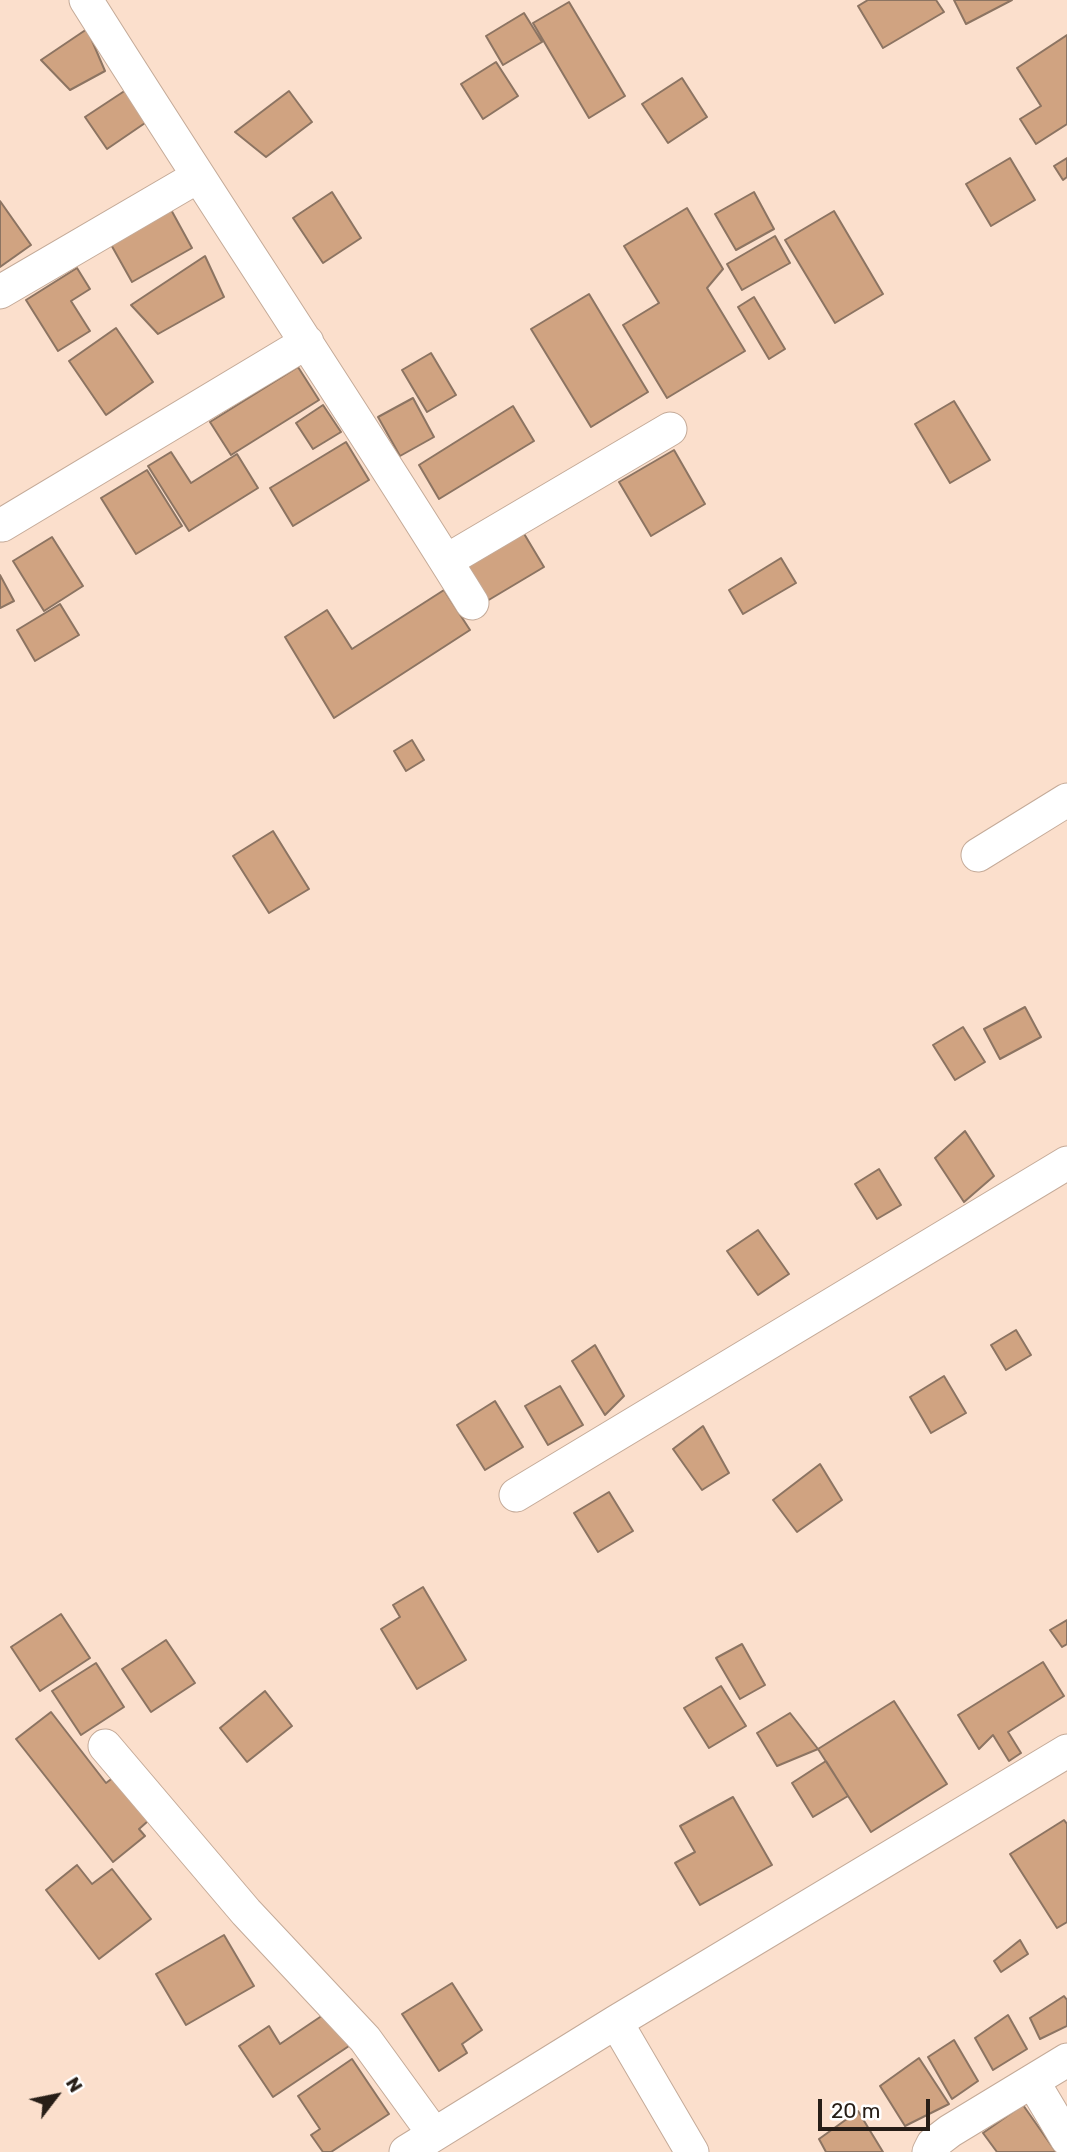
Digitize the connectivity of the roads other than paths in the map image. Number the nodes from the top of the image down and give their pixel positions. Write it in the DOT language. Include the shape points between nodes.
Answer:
graph roads {
  1 [pos="86,0"];
  2 [pos="197,177"];
  3 [pos="0,292"];
  4 [pos="307,342"];
  5 [pos="670,429"];
  6 [pos="2,526"];
  7 [pos="446,561"];
  8 [pos="472,603"];
  9 [pos="1067,800"];
  10 [pos="978,855"];
  11 [pos="1067,1163"];
  12 [pos="516,1494"];
  13 [pos="105,1746"];
  14 [pos="1067,1751"];
  15 [pos="616,2022"];
  16 [pos="1067,2060"];
  17 [pos="1033,2082"];
  18 [pos="435,2134"];
  19 [pos="1067,2139"];
  20 [pos="406,2152"];
  21 [pos="692,2152"];
  22 [pos="929,2152"];
  1 -- 2 [label="street"];
  2 -- 3 [label="street"];
  2 -- 4 [label="street"];
  4 -- 6 [label="street"];
  4 -- 7 [label="street"];
  5 -- 7 [label="street"];
  7 -- 8 [label="street"];
  9 -- 10 [label="street"];
  11 -- 12 [label="street"];
  13 -- 18 [label="street" via="246,1912 365,2039"];
  14 -- 15 [label="street"];
  15 -- 18 [label="street"];
  15 -- 21 [label="street"];
  16 -- 17 [label="street"];
  17 -- 19 [label="street"];
  17 -- 22 [label="street" via="950,2131"];
  18 -- 20 [label="street"];
}
